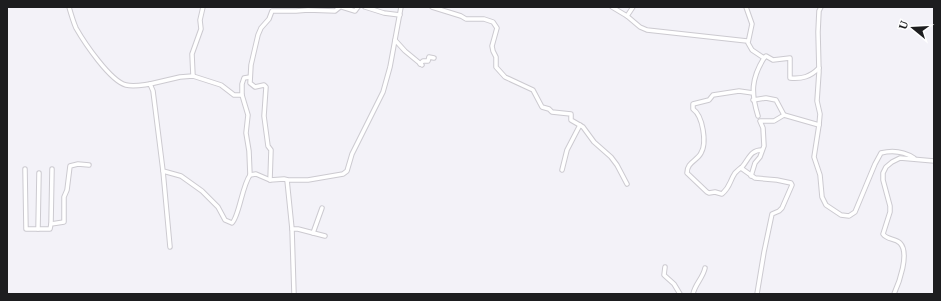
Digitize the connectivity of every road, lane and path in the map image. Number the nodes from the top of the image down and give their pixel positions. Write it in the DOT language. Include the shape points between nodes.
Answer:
graph roads {
  1 [pos="69,7"];
  2 [pos="203,7"];
  3 [pos="341,7"];
  4 [pos="358,7"];
  5 [pos="365,7"];
  6 [pos="401,7"];
  7 [pos="432,7"];
  8 [pos="612,7"];
  9 [pos="633,7"];
  10 [pos="746,7"];
  11 [pos="821,7"];
  12 [pos="438,8"];
  13 [pos="400,15"];
  14 [pos="627,16"];
  15 [pos="395,40"];
  16 [pos="747,41"];
  17 [pos="434,58"];
  18 [pos="764,58"];
  19 [pos="819,68"];
  20 [pos="193,76"];
  21 [pos="250,77"];
  22 [pos="150,84"];
  23 [pos="752,93"];
  24 [pos="242,95"];
  25 [pos="753,100"];
  26 [pos="784,115"];
  27 [pos="758,116"];
  28 [pos="580,125"];
  29 [pos="819,125"];
  30 [pos="762,150"];
  31 [pos="914,158"];
  32 [pos="934,161"];
  33 [pos="89,164"];
  34 [pos="740,168"];
  35 [pos="25,169"];
  36 [pos="52,169"];
  37 [pos="562,170"];
  38 [pos="163,171"];
  39 [pos="39,173"];
  40 [pos="250,175"];
  41 [pos="751,176"];
  42 [pos="270,180"];
  43 [pos="287,180"];
  44 [pos="627,184"];
  45 [pos="322,208"];
  46 [pos="51,224"];
  47 [pos="38,229"];
  48 [pos="292,229"];
  49 [pos="313,233"];
  50 [pos="325,236"];
  51 [pos="170,247"];
  52 [pos="665,267"];
  53 [pos="705,268"];
  54 [pos="294,294"];
  55 [pos="680,294"];
  56 [pos="694,294"];
  57 [pos="757,294"];
  58 [pos="894,294"];
  1 -- 22 [label="street" via="75,26 99,61 117,80 130,86"];
  2 -- 20 [label="street" via="201,29 192,54"];
  3 -- 4 [label="street" via="356,11"];
  3 -- 21 [label="street" via="336,11 272,11 270,19 258,35"];
  5 -- 13 [label="street"];
  6 -- 13 [label="street"];
  7 -- 12 [label="street"];
  8 -- 14 [label="street"];
  9 -- 14 [label="street"];
  10 -- 16 [label="street" via="752,24"];
  11 -- 19 [label="street" via="818,32"];
  12 -- 28 [label="street" via="466,19 493,22 497,28 492,46 496,67 505,77 533,90 542,107 552,112 571,114 571,119"];
  13 -- 15 [label="street"];
  14 -- 16 [label="street" via="647,30"];
  15 -- 17 [label="street" via="421,65 423,61 428,61 429,57"];
  15 -- 43 [label="street" via="383,92 352,154 347,171 343,174 308,180"];
  16 -- 18 [label="street" via="752,50"];
  18 -- 19 [label="street" via="790,58 790,78 805,78"];
  18 -- 23 [label="street" via="755,75"];
  19 -- 29 [label="street"];
  20 -- 22 [label="street"];
  20 -- 24 [label="street" via="221,85 234,95"];
  21 -- 24 [label="street" via="243,79"];
  21 -- 42 [label="street" via="252,86 265,86 264,116 268,146 271,150"];
  22 -- 38 [label="street"];
  23 -- 25 [label="street"];
  23 -- 34 [label="street" via="739,91 713,95 709,100 693,104 704,138 701,153 688,167 689,175 709,194 720,194 728,189"];
  24 -- 40 [label="street" via="248,115 246,133"];
  25 -- 26 [label="street" via="776,100"];
  25 -- 27 [label="street"];
  26 -- 29 [label="street"];
  26 -- 30 [label="street" via="774,121 760,121 763,128"];
  28 -- 37 [label="street" via="567,150"];
  28 -- 44 [label="street" via="615,162"];
  29 -- 31 [label="street" via="814,157 820,175 822,197 826,205 841,215 849,216 855,212 881,153 894,150"];
  30 -- 34 [label="street" via="749,154"];
  30 -- 41 [label="street"];
  31 -- 32 [label="street"];
  31 -- 58 [label="street" via="900,158 892,162 883,173 890,212 883,234 898,241 904,254 902,274"];
  33 -- 46 [label="street" via="70,166 64,197 64,222"];
  34 -- 41 [label="street"];
  35 -- 47 [label="street" via="26,229"];
  36 -- 46 [label="street"];
  38 -- 40 [label="street" via="181,176 218,207 225,220 232,223 236,219"];
  38 -- 51 [label="street"];
  39 -- 47 [label="street"];
  40 -- 42 [label="street" via="256,174"];
  41 -- 57 [label="street" via="792,185 782,208 770,218"];
  42 -- 43 [label="street"];
  43 -- 48 [label="street"];
  45 -- 49 [label="street"];
  46 -- 47 [label="street" via="50,229"];
  48 -- 49 [label="street"];
  48 -- 54 [label="street"];
  49 -- 50 [label="street"];
  52 -- 55 [label="street" via="664,275"];
  53 -- 56 [label="street"];
}
